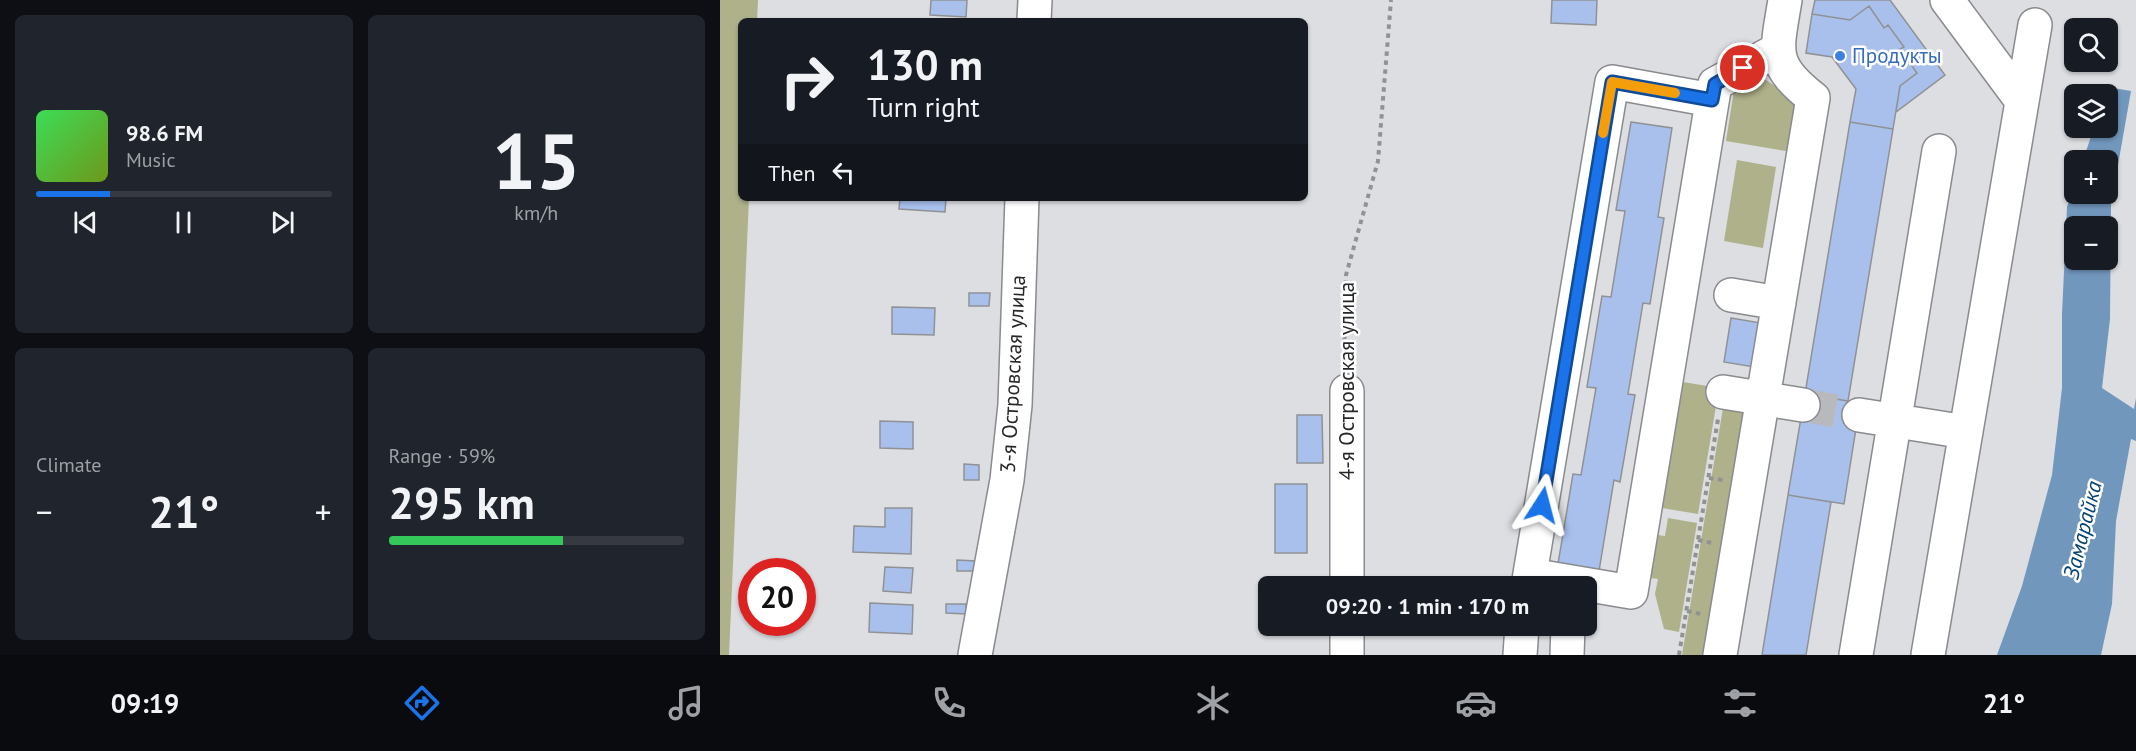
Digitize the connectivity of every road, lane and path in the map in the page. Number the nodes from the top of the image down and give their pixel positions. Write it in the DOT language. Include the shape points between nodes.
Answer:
graph roads {
  1 [pos="1035,0"];
  2 [pos="1391,0"];
  3 [pos="1785,0"];
  4 [pos="1947,0"];
  5 [pos="1034,18"];
  6 [pos="2031,21"];
  7 [pos="1777,50"];
  8 [pos="1712,100"];
  9 [pos="2022,101"];
  10 [pos="1940,151"];
  11 [pos="1022,201"];
  12 [pos="1731,295"];
  13 [pos="1779,303"];
  14 [pos="1347,391"];
  15 [pos="1723,392"];
  16 [pos="1763,399"];
  17 [pos="1803,405"];
  18 [pos="1859,415"];
  19 [pos="1895,420"];
  20 [pos="1966,432"];
  21 [pos="1347,576"];
  22 [pos="1530,576"];
  23 [pos="1597,588"];
  24 [pos="1347,636"];
  25 [pos="1521,636"];
  26 [pos="1568,636"];
  27 [pos="975,655"];
  28 [pos="1347,655"];
  29 [pos="1520,655"];
  30 [pos="1567,655"];
  31 [pos="1679,655"];
  32 [pos="1720,655"];
  33 [pos="1856,655"];
  34 [pos="1928,655"];
  1 -- 5 [label="street"];
  2 -- 14 [label="path, 4-я Островская улица" via="1378,161 1346,275"];
  3 -- 7 [label="street"];
  4 -- 9 [label="street"];
  6 -- 9 [label="street"];
  7 -- 8 [label="street" via="1715,84"];
  7 -- 13 [label="street" via="1793,83 1813,98"];
  8 -- 22 [label="street" via="1612,82"];
  8 -- 23 [label="street" via="1631,592"];
  9 -- 20 [label="street"];
  10 -- 19 [label="street"];
  11 -- 27 [label="street, 3-я Островская улица" via="1015,405 1007,480"];
  12 -- 13 [label="street"];
  13 -- 16 [label="street"];
  14 -- 21 [label="street, 4-я Островская улица"];
  15 -- 16 [label="street"];
  15 -- 31 [label="path"];
  16 -- 17 [label="street"];
  16 -- 32 [label="street"];
  18 -- 19 [label="street"];
  19 -- 20 [label="street"];
  19 -- 33 [label="street"];
  20 -- 34 [label="street"];
  24 -- 28 [label="street"];
  25 -- 29 [label="street"];
  26 -- 30 [label="street"];
}
